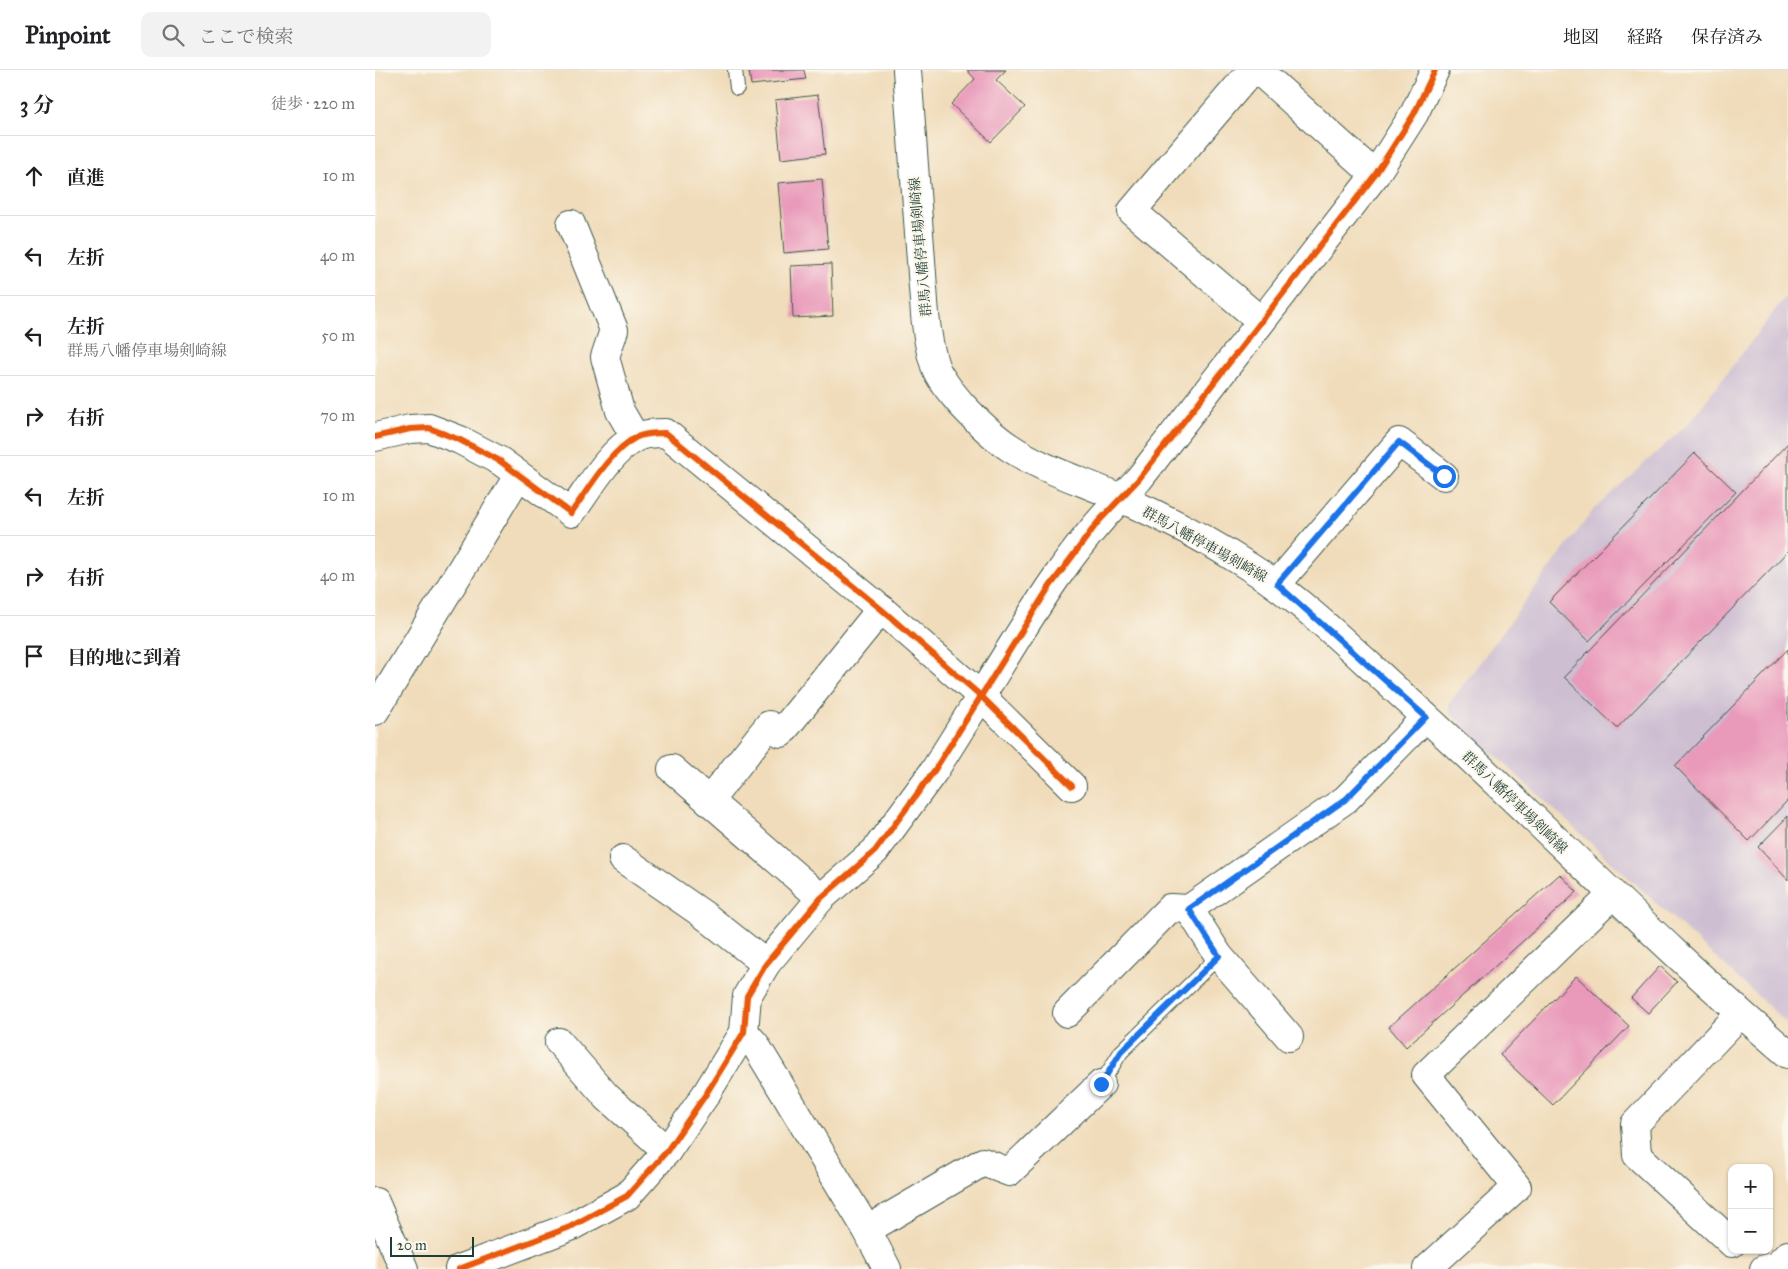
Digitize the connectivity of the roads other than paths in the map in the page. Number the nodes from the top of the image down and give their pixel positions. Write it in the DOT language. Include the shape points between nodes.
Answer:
graph roads {
  1 [pos="735,70"];
  2 [pos="907,70"];
  3 [pos="1252,70"];
  4 [pos="1258,70"];
  5 [pos="1435,70"];
  6 [pos="737,88"];
  7 [pos="1375,175"];
  8 [pos="571,224"];
  9 [pos="1261,321"];
  10 [pos="375,437"];
  11 [pos="635,438"];
  12 [pos="518,476"];
  13 [pos="1444,476"];
  14 [pos="1121,498"];
  15 [pos="1277,584"];
  16 [pos="881,608"];
  17 [pos="981,696"];
  18 [pos="375,710"];
  19 [pos="1426,717"];
  20 [pos="672,770"];
  21 [pos="1072,786"];
  22 [pos="709,801"];
  23 [pos="623,859"];
  24 [pos="1612,895"];
  25 [pos="821,898"];
  26 [pos="1189,909"];
  27 [pos="1219,956"];
  28 [pos="766,964"];
  29 [pos="1067,1013"];
  30 [pos="1740,1014"];
  31 [pos="744,1032"];
  32 [pos="1289,1037"];
  33 [pos="559,1042"];
  34 [pos="1788,1054"];
  35 [pos="1101,1084"];
  36 [pos="667,1151"];
  37 [pos="375,1202"];
  38 [pos="867,1230"];
  39 [pos="1728,1239"];
  40 [pos="1743,1254"];
  41 [pos="1788,1255"];
  42 [pos="404,1269"];
  43 [pos="459,1269"];
  44 [pos="887,1269"];
  45 [pos="1427,1269"];
  46 [pos="1760,1269"];
  47 [pos="1764,1269"];
  1 -- 6 [label="lane"];
  2 -- 14 [label="street, 群馬八幡停車場剣崎線" via="925,315 936,369 953,395 980,425 1008,447 1039,464"];
  3 -- 9 [label="street" via="1132,211"];
  4 -- 7 [label="street"];
  5 -- 7 [label="street" via="1414,114"];
  7 -- 9 [label="street"];
  8 -- 11 [label="street" via="614,330 605,357 620,411"];
  9 -- 14 [label="street"];
  10 -- 12 [label="street" via="429,428 500,461"];
  11 -- 12 [label="street" via="617,451 571,513"];
  11 -- 16 [label="street" via="666,433"];
  12 -- 18 [label="street"];
  13 -- 15 [label="street" via="1399,442"];
  14 -- 15 [label="street, 群馬八幡停車場剣崎線" via="1211,544"];
  14 -- 17 [label="street" via="1098,522 1048,589"];
  15 -- 19 [label="street, 群馬八幡停車場剣崎線"];
  16 -- 17 [label="street"];
  16 -- 22 [label="street" via="781,733 769,724"];
  17 -- 21 [label="street"];
  17 -- 25 [label="street" via="934,771 875,851"];
  19 -- 24 [label="street, 群馬八幡停車場剣崎線"];
  19 -- 26 [label="street" via="1346,799"];
  20 -- 22 [label="street"];
  22 -- 25 [label="street"];
  23 -- 28 [label="street" via="704,915"];
  24 -- 30 [label="street, 群馬八幡停車場剣崎線"];
  24 -- 45 [label="street" via="1426,1075 1517,1187"];
  25 -- 28 [label="street"];
  26 -- 27 [label="street"];
  26 -- 29 [label="street" via="1170,908"];
  27 -- 32 [label="street"];
  27 -- 35 [label="lane" via="1121,1052"];
  28 -- 31 [label="street" via="747,996"];
  30 -- 34 [label="street, 群馬八幡停車場剣崎線"];
  30 -- 39 [label="street" via="1635,1124 1637,1155"];
  31 -- 36 [label="street"];
  31 -- 38 [label="street" via="755,1044"];
  33 -- 36 [label="street" via="607,1097"];
  35 -- 38 [label="street" via="1009,1172 983,1162"];
  36 -- 43 [label="street" via="627,1196 570,1227"];
  37 -- 42 [label="street"];
  38 -- 44 [label="street"];
  40 -- 46 [label="street"];
  41 -- 47 [label="street" via="1777,1266"];
}
